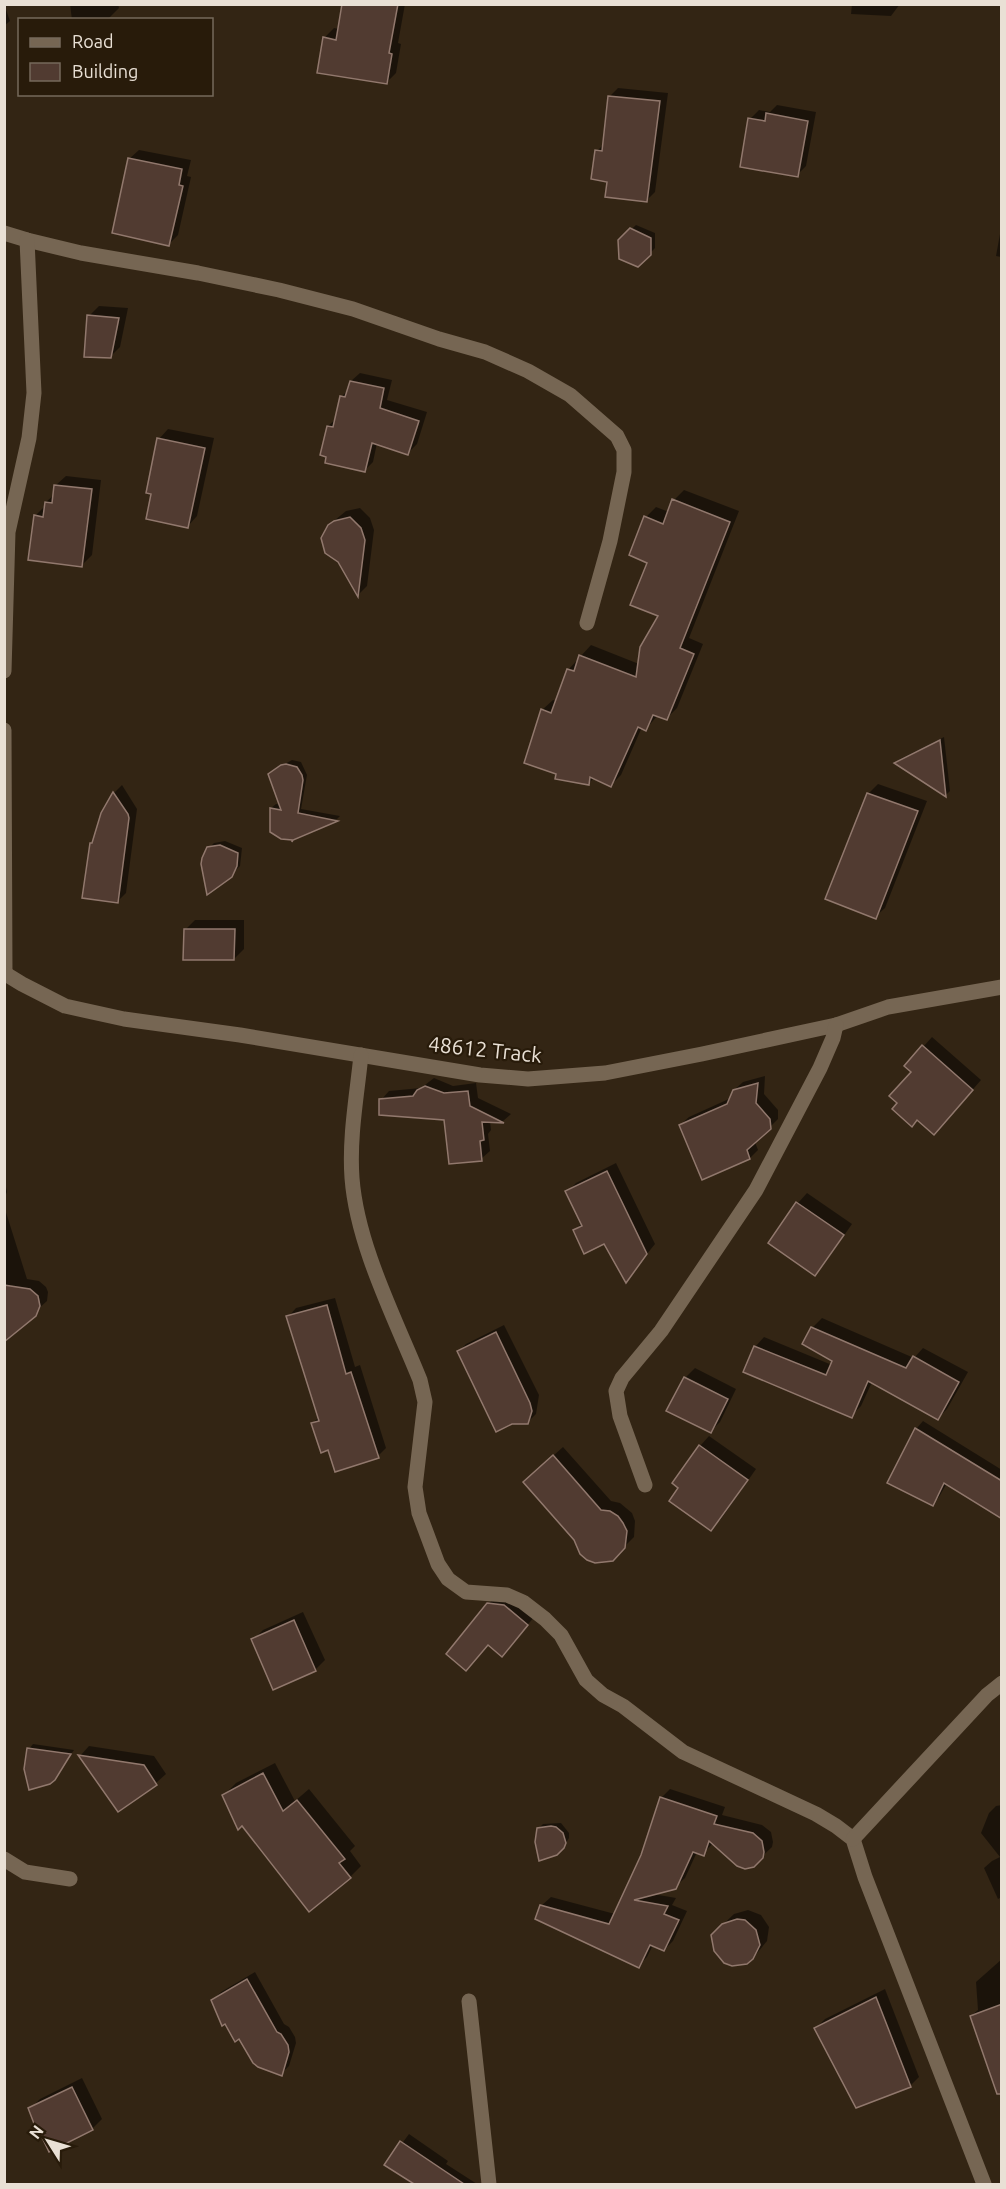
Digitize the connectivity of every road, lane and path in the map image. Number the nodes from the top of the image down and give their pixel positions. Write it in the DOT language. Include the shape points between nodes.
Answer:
graph roads {
  1 [pos="4,233"];
  2 [pos="27,240"];
  3 [pos="587,623"];
  4 [pos="4,671"];
  5 [pos="4,730"];
  6 [pos="5,973"];
  7 [pos="1002,987"];
  8 [pos="836,1025"];
  9 [pos="361,1055"];
  10 [pos="645,1485"];
  11 [pos="1002,1683"];
  12 [pos="853,1839"];
  13 [pos="4,1859"];
  14 [pos="70,1879"];
  15 [pos="469,2001"];
  16 [pos="489,2184"];
  17 [pos="984,2184"];
  1 -- 2 [label="street"];
  2 -- 3 [label="street" via="233,280 353,309 485,352 528,370 570,395 617,436 624,450 624,472 610,541"];
  2 -- 4 [label="street" via="34,393 29,438 8,532"];
  5 -- 6 [label="street"];
  6 -- 9 [label="street, 48612 Track" via="65,1006 124,1019"];
  7 -- 8 [label="street, 48612 Track" via="888,1007"];
  8 -- 9 [label="street, 48612 Track" via="605,1073 528,1079"];
  8 -- 10 [label="street" via="820,1068 756,1190 616,1391 620,1416"];
  9 -- 12 [label="street" via="351,1154 354,1196 366,1246 420,1380 425,1402 415,1487 419,1514 448,1580 466,1592 507,1594 524,1602 561,1635 586,1680 603,1695 683,1752 816,1814"];
  11 -- 12 [label="street"];
  12 -- 17 [label="street"];
  13 -- 14 [label="street" via="25,1872"];
  15 -- 16 [label="street"];
}
